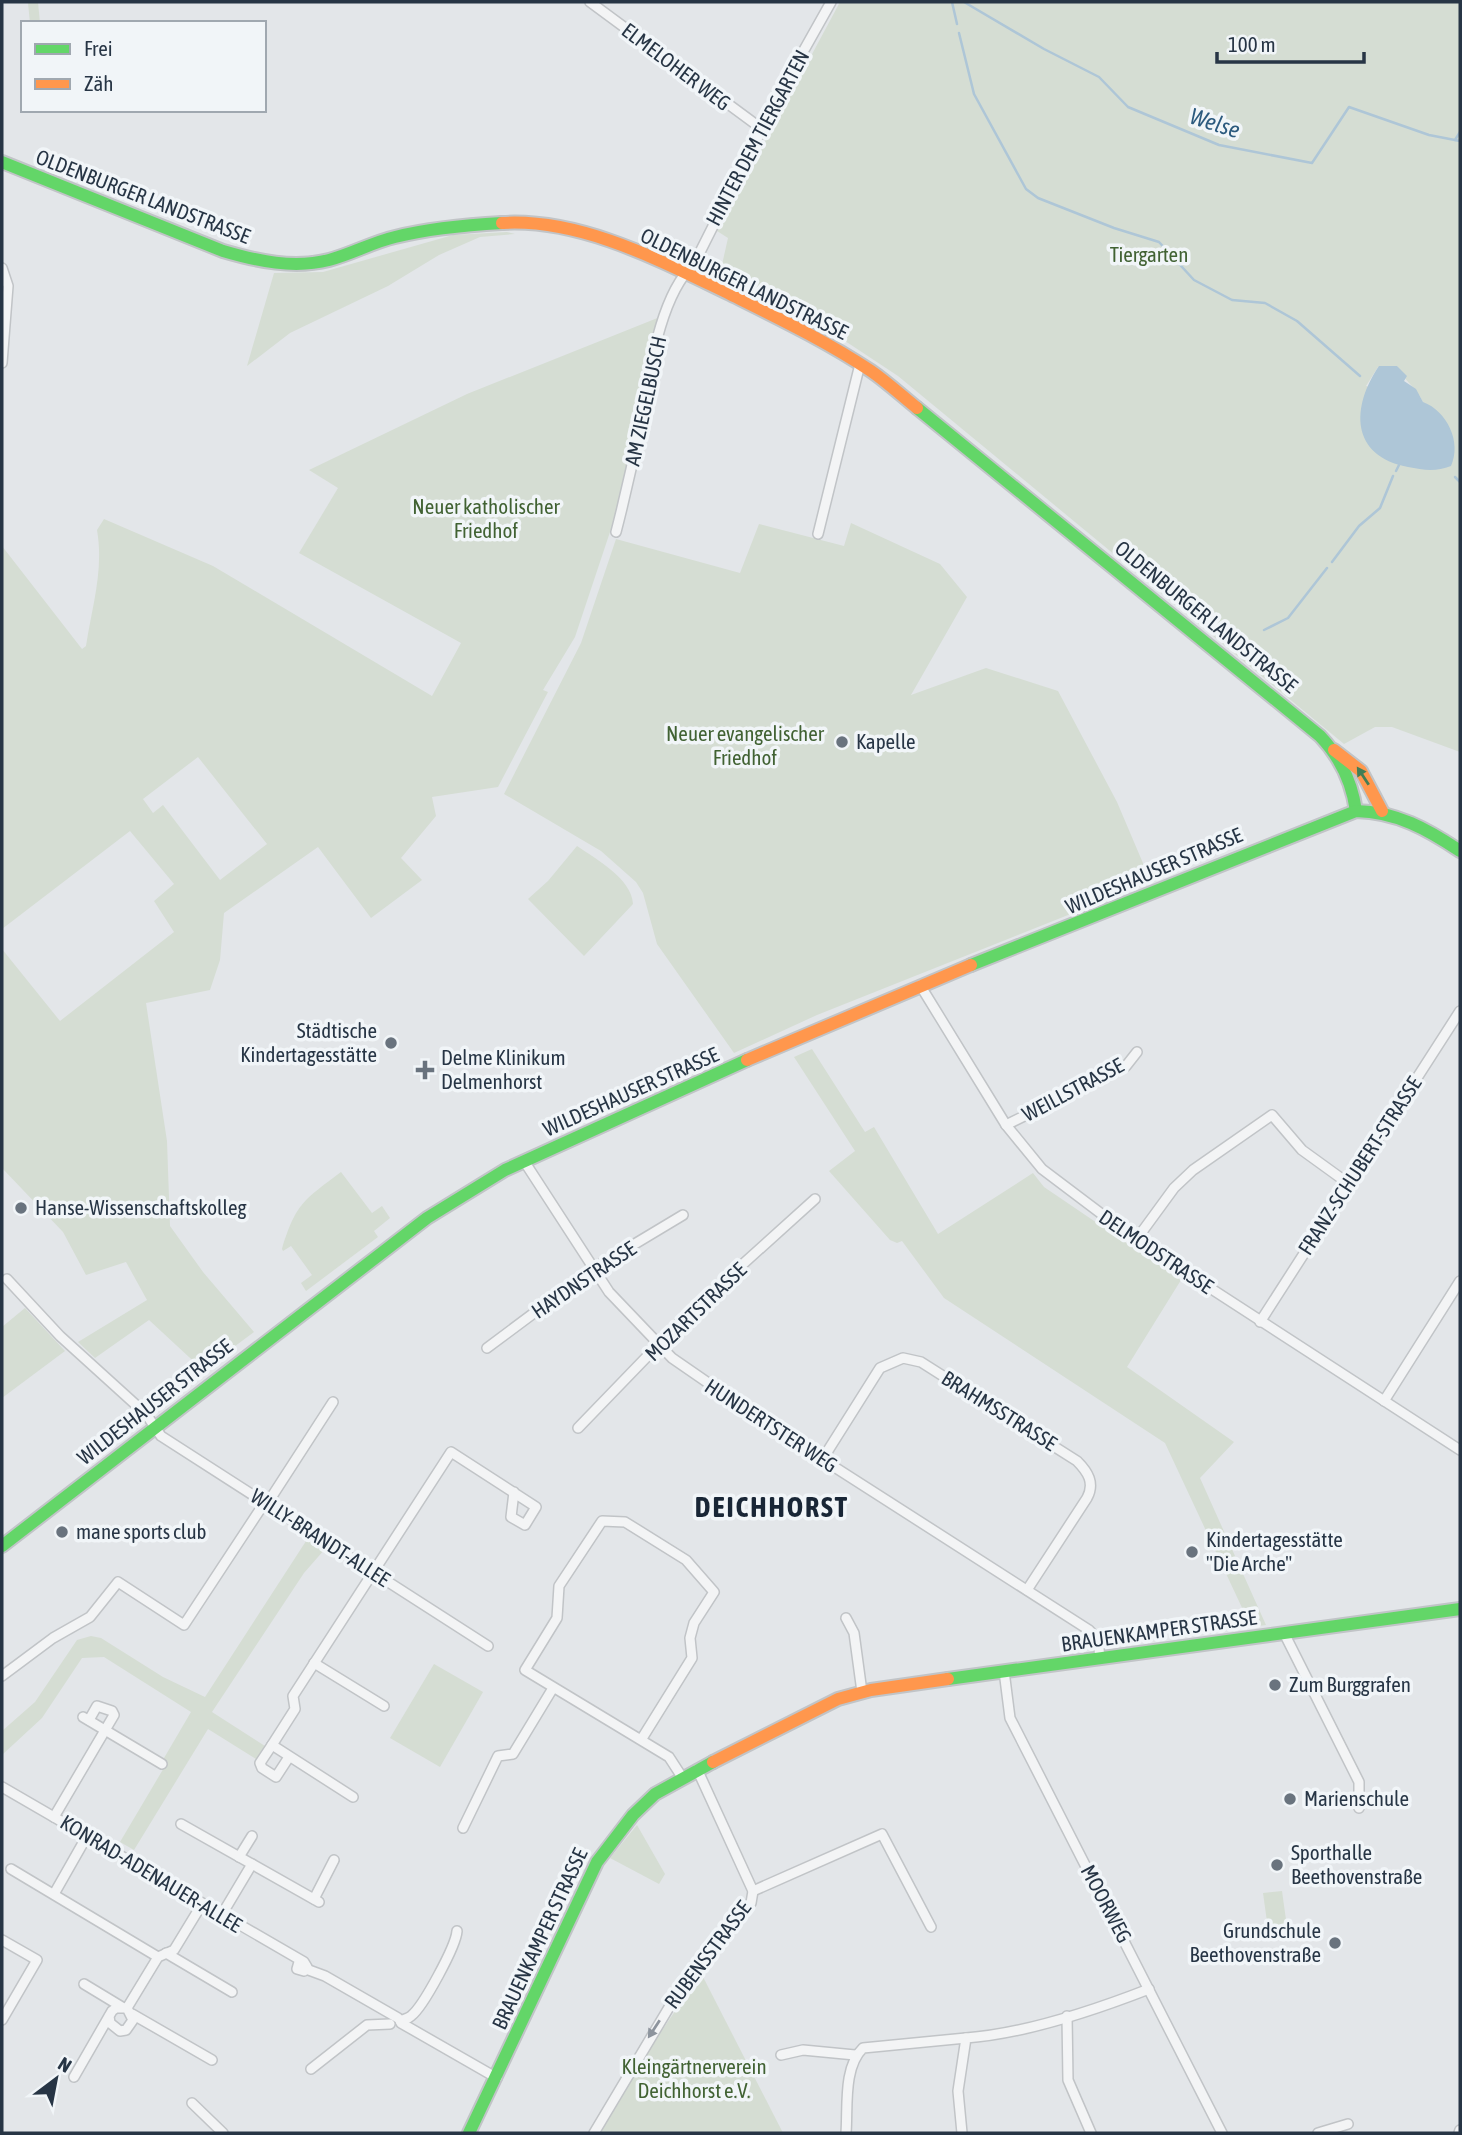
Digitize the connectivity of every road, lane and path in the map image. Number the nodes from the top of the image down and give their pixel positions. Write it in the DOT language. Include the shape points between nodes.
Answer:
graph roads {
  1 [pos="590,2"];
  2 [pos="831,2"];
  3 [pos="762,130"];
  4 [pos="2,162"];
  5 [pos="2,268"];
  6 [pos="684,272"];
  7 [pos="2,363"];
  8 [pos="860,363"];
  9 [pos="616,532"];
  10 [pos="818,534"];
  11 [pos="1334,750"];
  12 [pos="1356,811"];
  13 [pos="1382,811"];
  14 [pos="1460,851"];
  15 [pos="920,985"];
  16 [pos="1460,1011"];
  17 [pos="1137,1052"];
  18 [pos="1006,1125"];
  19 [pos="524,1161"];
  20 [pos="1349,1184"];
  21 [pos="816,1199"];
  22 [pos="683,1215"];
  23 [pos="1136,1240"];
  24 [pos="593,1269"];
  25 [pos="7,1279"];
  26 [pos="1460,1281"];
  27 [pos="1259,1322"];
  28 [pos="659,1347"];
  29 [pos="487,1348"];
  30 [pos="1384,1401"];
  31 [pos="333,1402"];
  32 [pos="154,1427"];
  33 [pos="578,1428"];
  34 [pos="1460,1450"];
  35 [pos="822,1460"];
  36 [pos="513,1492"];
  37 [pos="266,1503"];
  38 [pos="2,1546"];
  39 [pos="373,1572"];
  40 [pos="1027,1590"];
  41 [pos="1460,1609"];
  42 [pos="846,1618"];
  43 [pos="1284,1633"];
  44 [pos="488,1646"];
  45 [pos="1100,1658"];
  46 [pos="314,1663"];
  47 [pos="1004,1671"];
  48 [pos="2,1676"];
  49 [pos="553,1688"];
  50 [pos="862,1692"];
  51 [pos="384,1706"];
  52 [pos="105,1730"];
  53 [pos="641,1740"];
  54 [pos="272,1745"];
  55 [pos="289,1757"];
  56 [pos="162,1764"];
  57 [pos="697,1769"];
  58 [pos="682,1777"];
  59 [pos="2,1787"];
  60 [pos="354,1797"];
  61 [pos="1359,1808"];
  62 [pos="54,1817"];
  63 [pos="181,1824"];
  64 [pos="463,1828"];
  65 [pos="87,1836"];
  66 [pos="251,1836"];
  67 [pos="239,1857"];
  68 [pos="334,1860"];
  69 [pos="252,1864"];
  70 [pos="11,1869"];
  71 [pos="754,1891"];
  72 [pos="54,1894"];
  73 [pos="202,1904"];
  74 [pos="221,1916"];
  75 [pos="931,1927"];
  76 [pos="457,1931"];
  77 [pos="2,1940"];
  78 [pos="162,1955"];
  79 [pos="84,1984"];
  80 [pos="1149,1989"];
  81 [pos="232,1992"];
  82 [pos="127,2009"];
  83 [pos="1067,2016"];
  84 [pos="109,2017"];
  85 [pos="2,2020"];
  86 [pos="397,2021"];
  87 [pos="966,2038"];
  88 [pos="781,2055"];
  89 [pos="855,2055"];
  90 [pos="212,2060"];
  91 [pos="311,2069"];
  92 [pos="74,2077"];
  93 [pos="497,2078"];
  94 [pos="192,2103"];
  95 [pos="1348,2124"];
  96 [pos="223,2133"];
  97 [pos="469,2133"];
  98 [pos="594,2133"];
  99 [pos="846,2133"];
  100 [pos="962,2133"];
  101 [pos="1091,2133"];
  102 [pos="1222,2133"];
  103 [pos="1318,2133"];
  1 -- 3 [label="street, ELMELOHER WEG"];
  2 -- 3 [label="street, HINTER DEM TIERGARTEN"];
  3 -- 6 [label="street, HINTER DEM TIERGARTEN" via="694,264"];
  4 -- 6 [label="main road, OLDENBURGER LANDSTRASSE" via="256,261 317,262 393,237 447,226 519,222 582,232"];
  5 -- 7 [label="street" via="8,286"];
  6 -- 8 [label="main road, OLDENBURGER LANDSTRASSE"];
  6 -- 9 [label="street, AM ZIEGELBUSCH" via="655,343"];
  8 -- 10 [label="street"];
  8 -- 11 [label="main road, OLDENBURGER LANDSTRASSE"];
  11 -- 12 [label="main road, OLDENBURGER LANDSTRASSE" via="1353,789"];
  13 -- 11 [label="main road, one-way" via="1362,771"];
  12 -- 13 [label="main road"];
  12 -- 15 [label="main road, WILDESHAUSER STRASSE"];
  13 -- 14 [label="main road" via="1406,817"];
  15 -- 18 [label="street, DELMODSTRASSE"];
  15 -- 19 [label="main road, WILDESHAUSER STRASSE"];
  16 -- 20 [label="street, FRANZ-SCHUBERT-STRASSE"];
  17 -- 18 [label="street, WEILLSTRASSE" via="1126,1066"];
  18 -- 23 [label="street, DELMODSTRASSE" via="1042,1169"];
  19 -- 24 [label="street, HUNDERTSTER WEG"];
  19 -- 32 [label="main road, WILDESHAUSER STRASSE" via="426,1218"];
  20 -- 23 [label="street" via="1302,1150 1272,1115 1193,1170"];
  20 -- 27 [label="street, FRANZ-SCHUBERT-STRASSE"];
  21 -- 28 [label="street, MOZARTSTRASSE" via="692,1310"];
  22 -- 24 [label="street, HAYDNSTRASSE"];
  23 -- 27 [label="street, DELMODSTRASSE"];
  24 -- 28 [label="street, HUNDERTSTER WEG"];
  24 -- 29 [label="street, HAYDNSTRASSE"];
  25 -- 32 [label="street, WILLY-BRANDT-ALLEE"];
  26 -- 30 [label="street"];
  27 -- 30 [label="street, DELMODSTRASSE"];
  28 -- 33 [label="street, MOZARTSTRASSE"];
  28 -- 35 [label="street, HUNDERTSTER WEG" via="703,1382"];
  30 -- 34 [label="street, DELMODSTRASSE"];
  31 -- 37 [label="street"];
  32 -- 37 [label="street, WILLY-BRANDT-ALLEE"];
  32 -- 38 [label="main road, WILDESHAUSER STRASSE"];
  35 -- 40 [label="street, HUNDERTSTER WEG"];
  35 -- 40 [label="street, BRAHMSSTRASSE" via="880,1368 903,1358 921,1362 1077,1461 1089,1477 1087,1498"];
  36 -- 39 [label="street" via="452,1452"];
  37 -- 39 [label="street, WILLY-BRANDT-ALLEE"];
  37 -- 48 [label="street" via="184,1625 118,1582 90,1617"];
  39 -- 44 [label="street, WILLY-BRANDT-ALLEE"];
  39 -- 46 [label="street"];
  40 -- 45 [label="street, HUNDERTSTER WEG" via="1088,1630 1098,1640"];
  41 -- 43 [label="main road, BRAUENKAMPER STRASSE"];
  42 -- 50 [label="street" via="853,1633"];
  43 -- 45 [label="main road, BRAUENKAMPER STRASSE"];
  43 -- 61 [label="street" via="1359,1783"];
  45 -- 47 [label="main road, BRAUENKAMPER STRASSE"];
  46 -- 51 [label="street"];
  46 -- 54 [label="street" via="293,1696 295,1709"];
  47 -- 50 [label="main road, BRAUENKAMPER STRASSE"];
  47 -- 80 [label="street, MOORWEG" via="1010,1718"];
  49 -- 53 [label="street"];
  49 -- 53 [label="street" via="525,1670 557,1618 559,1586 602,1521 625,1522 686,1560 714,1592 694,1623 692,1658"];
  49 -- 64 [label="street" via="513,1754 498,1756"];
  50 -- 57 [label="main road, BRAUENKAMPER STRASSE" via="838,1699"];
  52 -- 52 [label="street" via="86,1719 97,1706 113,1711"];
  52 -- 56 [label="street"];
  52 -- 62 [label="street"];
  53 -- 58 [label="street" via="669,1758"];
  54 -- 55 [label="street"];
  54 -- 55 [label="street" via="260,1763 262,1768 276,1777"];
  55 -- 60 [label="street"];
  57 -- 58 [label="main road, BRAUENKAMPER STRASSE"];
  57 -- 71 [label="street, RUBENSSTRASSE"];
  58 -- 93 [label="main road, BRAUENKAMPER STRASSE" via="651,1797 606,1844 582,1887"];
  59 -- 62 [label="street, KONRAD-ADENAUER-ALLEE"];
  62 -- 65 [label="street, KONRAD-ADENAUER-ALLEE"];
  63 -- 67 [label="street"];
  65 -- 72 [label="street"];
  65 -- 73 [label="street, KONRAD-ADENAUER-ALLEE"];
  66 -- 67 [label="street"];
  67 -- 69 [label="street"];
  68 -- 69 [label="street" via="316,1901"];
  69 -- 74 [label="street"];
  70 -- 72 [label="street"];
  71 -- 75 [label="street" via="882,1834"];
  71 -- 98 [label="street, RUBENSSTRASSE, one-way" via="751,1903 674,1999"];
  72 -- 78 [label="street"];
  73 -- 74 [label="street, KONRAD-ADENAUER-ALLEE"];
  73 -- 78 [label="street" via="174,1950"];
  74 -- 86 [label="street, KONRAD-ADENAUER-ALLEE"];
  76 -- 86 [label="street" via="456,1942 432,1985 411,2016"];
  77 -- 85 [label="street" via="37,1960"];
  78 -- 81 [label="street"];
  78 -- 82 [label="street"];
  79 -- 82 [label="street"];
  80 -- 83 [label="street"];
  80 -- 102 [label="street, MOORWEG"];
  82 -- 84 [label="street" via="116,2008"];
  82 -- 84 [label="street" via="134,2020 126,2030 114,2028"];
  82 -- 90 [label="street"];
  83 -- 87 [label="street" via="988,2037"];
  83 -- 101 [label="street" via="1068,2080"];
  84 -- 92 [label="street"];
  86 -- 91 [label="street" via="367,2025"];
  86 -- 93 [label="street, KONRAD-ADENAUER-ALLEE"];
  87 -- 89 [label="street" via="872,2046"];
  87 -- 100 [label="street" via="958,2091"];
  88 -- 89 [label="street" via="803,2050"];
  89 -- 99 [label="street"];
  93 -- 97 [label="main road, BRAUENKAMPER STRASSE"];
  94 -- 96 [label="street"];
  95 -- 103 [label="street"];
}
